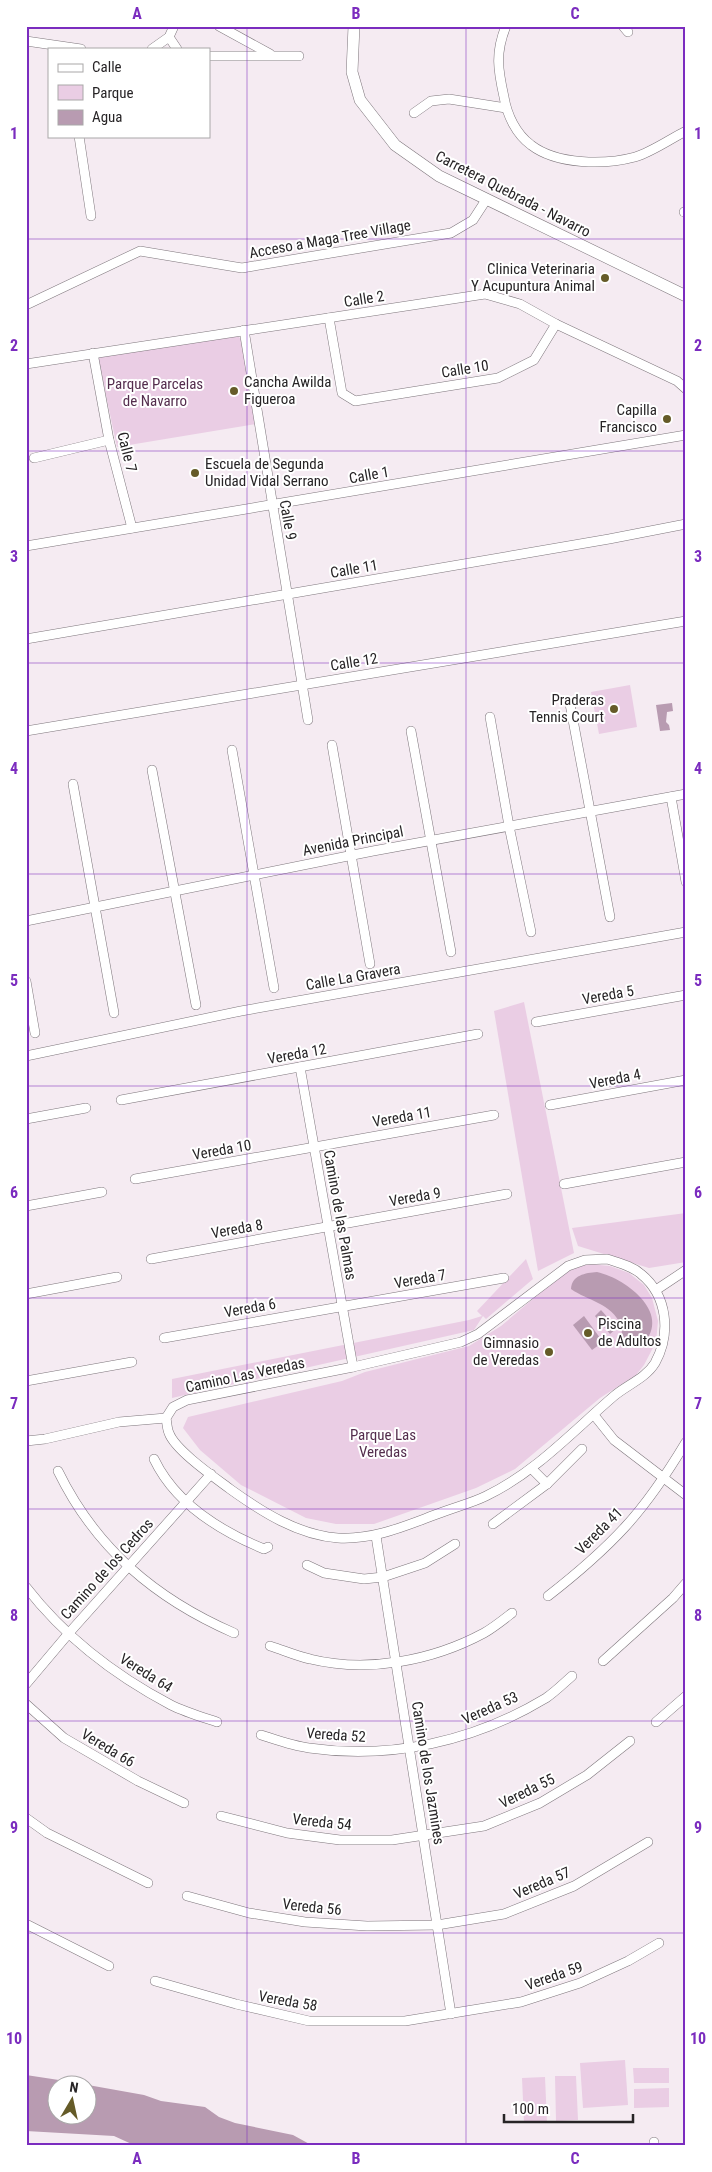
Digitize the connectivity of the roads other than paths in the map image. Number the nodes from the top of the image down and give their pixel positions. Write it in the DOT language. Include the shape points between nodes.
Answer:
graph roads {
  1 [pos="174,26"];
  2 [pos="220,26"];
  3 [pos="354,26"];
  4 [pos="506,26"];
  5 [pos="169,37"];
  6 [pos="26,41"];
  7 [pos="65,48"];
  8 [pos="154,48"];
  9 [pos="176,48"];
  10 [pos="210,56"];
  11 [pos="273,56"];
  12 [pos="299,56"];
  13 [pos="506,108"];
  14 [pos="414,113"];
  15 [pos="686,131"];
  16 [pos="79,138"];
  17 [pos="486,200"];
  18 [pos="91,216"];
  19 [pos="686,296"];
  20 [pos="26,305"];
  21 [pos="329,318"];
  22 [pos="556,324"];
  23 [pos="244,330"];
  24 [pos="92,353"];
  25 [pos="26,364"];
  26 [pos="686,389"];
  27 [pos="686,435"];
  28 [pos="109,440"];
  29 [pos="34,458"];
  30 [pos="272,506"];
  31 [pos="686,524"];
  32 [pos="132,528"];
  33 [pos="26,546"];
  34 [pos="288,594"];
  35 [pos="686,621"];
  36 [pos="26,639"];
  37 [pos="303,684"];
  38 [pos="570,704"];
  39 [pos="490,717"];
  40 [pos="308,720"];
  41 [pos="26,731"];
  42 [pos="411,731"];
  43 [pos="332,745"];
  44 [pos="232,750"];
  45 [pos="152,770"];
  46 [pos="73,784"];
  47 [pos="686,794"];
  48 [pos="671,797"];
  49 [pos="591,811"];
  50 [pos="509,826"];
  51 [pos="430,840"];
  52 [pos="352,855"];
  53 [pos="254,875"];
  54 [pos="686,882"];
  55 [pos="176,891"];
  56 [pos="96,907"];
  57 [pos="610,917"];
  58 [pos="26,921"];
  59 [pos="531,932"];
  60 [pos="686,932"];
  61 [pos="451,952"];
  62 [pos="370,964"];
  63 [pos="26,981"];
  64 [pos="274,988"];
  65 [pos="686,995"];
  66 [pos="196,1005"];
  67 [pos="114,1013"];
  68 [pos="536,1022"];
  69 [pos="35,1033"];
  70 [pos="478,1034"];
  71 [pos="26,1056"];
  72 [pos="300,1067"];
  73 [pos="686,1080"];
  74 [pos="121,1100"];
  75 [pos="550,1105"];
  76 [pos="86,1108"];
  77 [pos="494,1115"];
  78 [pos="26,1119"];
  79 [pos="314,1147"];
  80 [pos="686,1162"];
  81 [pos="135,1179"];
  82 [pos="564,1184"];
  83 [pos="102,1192"];
  84 [pos="507,1194"];
  85 [pos="26,1206"];
  86 [pos="328,1226"];
  87 [pos="151,1259"];
  88 [pos="686,1270"];
  89 [pos="117,1277"];
  90 [pos="504,1278"];
  91 [pos="656,1290"];
  92 [pos="26,1294"];
  93 [pos="342,1306"];
  94 [pos="164,1338"];
  95 [pos="132,1362"];
  96 [pos="353,1367"];
  97 [pos="26,1381"];
  98 [pos="594,1415"];
  99 [pos="166,1418"];
  100 [pos="26,1440"];
  101 [pos="686,1442"];
  102 [pos="582,1449"];
  103 [pos="154,1459"];
  104 [pos="532,1469"];
  105 [pos="58,1471"];
  106 [pos="211,1474"];
  107 [pos="663,1479"];
  108 [pos="547,1484"];
  109 [pos="686,1495"];
  110 [pos="186,1502"];
  111 [pos="493,1524"];
  112 [pos="376,1536"];
  113 [pos="455,1544"];
  114 [pos="268,1547"];
  115 [pos="307,1565"];
  116 [pos="128,1567"];
  117 [pos="384,1577"];
  118 [pos="686,1583"];
  119 [pos="26,1587"];
  120 [pos="548,1596"];
  121 [pos="512,1613"];
  122 [pos="69,1632"];
  123 [pos="234,1632"];
  124 [pos="270,1646"];
  125 [pos="603,1661"];
  126 [pos="396,1662"];
  127 [pos="572,1676"];
  128 [pos="26,1684"];
  129 [pos="686,1696"];
  130 [pos="26,1704"];
  131 [pos="217,1722"];
  132 [pos="656,1722"];
  133 [pos="261,1736"];
  134 [pos="630,1741"];
  135 [pos="411,1749"];
  136 [pos="184,1803"];
  137 [pos="220,1816"];
  138 [pos="26,1818"];
  139 [pos="423,1835"];
  140 [pos="648,1842"];
  141 [pos="148,1883"];
  142 [pos="187,1896"];
  143 [pos="26,1924"];
  144 [pos="437,1925"];
  145 [pos="659,1942"];
  146 [pos="109,1966"];
  147 [pos="154,1981"];
  148 [pos="451,2014"];
  1 -- 5 [label="street"];
  2 -- 11 [label="street"];
  3 -- 17 [label="street, Carretera Quebrada - Navarro" via="352,72 360,100 395,145 431,171"];
  4 -- 13 [label="street" via="500,42 497,68"];
  5 -- 8 [label="street"];
  5 -- 9 [label="street"];
  6 -- 7 [label="street"];
  10 -- 11 [label="street"];
  11 -- 12 [label="street"];
  13 -- 14 [label="street" via="449,99 431,101"];
  13 -- 15 [label="street" via="517,130 532,146 559,158 594,163 636,157"];
  16 -- 18 [label="street"];
  17 -- 19 [label="street, Carretera Quebrada - Navarro"];
  17 -- 20 [label="street, Acceso a Maga Tree Village" via="473,220 451,233 242,268 140,251"];
  21 -- 22 [label="street, Calle 2" via="484,294 520,304"];
  21 -- 22 [label="street, Calle 10" via="342,393 355,401 498,378 534,360"];
  21 -- 23 [label="street, Calle 2"];
  22 -- 26 [label="street, Calle 2" via="678,380"];
  23 -- 24 [label="street, Calle 2"];
  23 -- 30 [label="street, Calle 9"];
  24 -- 25 [label="street, Calle 2"];
  24 -- 28 [label="street, Calle 7"];
  27 -- 30 [label="street, Calle 1"];
  28 -- 29 [label="street"];
  28 -- 32 [label="street, Calle 7"];
  30 -- 32 [label="street, Calle 1"];
  30 -- 34 [label="street, Calle 9"];
  31 -- 34 [label="street, Calle 11"];
  32 -- 33 [label="street, Calle 1"];
  34 -- 36 [label="street, Calle 11"];
  34 -- 37 [label="street, Calle 9"];
  35 -- 37 [label="street, Calle 12"];
  37 -- 40 [label="street, Calle 9"];
  37 -- 41 [label="street, Calle 12"];
  38 -- 49 [label="street"];
  39 -- 50 [label="street"];
  42 -- 51 [label="street"];
  43 -- 52 [label="street"];
  44 -- 53 [label="street"];
  45 -- 55 [label="street"];
  46 -- 56 [label="street"];
  47 -- 48 [label="street, Avenida Principal"];
  48 -- 49 [label="street, Avenida Principal"];
  48 -- 54 [label="street"];
  49 -- 50 [label="street, Avenida Principal"];
  49 -- 57 [label="street"];
  50 -- 51 [label="street, Avenida Principal"];
  50 -- 59 [label="street"];
  51 -- 52 [label="street, Avenida Principal"];
  51 -- 61 [label="street"];
  52 -- 53 [label="street, Avenida Principal"];
  52 -- 62 [label="street"];
  53 -- 55 [label="street, Avenida Principal"];
  53 -- 64 [label="street"];
  55 -- 56 [label="street, Avenida Principal"];
  55 -- 66 [label="street"];
  56 -- 58 [label="street, Avenida Principal"];
  56 -- 67 [label="street"];
  60 -- 71 [label="street, Calle La Gravera" via="241,1011"];
  63 -- 69 [label="street"];
  65 -- 68 [label="street, Vereda 5"];
  70 -- 72 [label="street, Vereda 12"];
  72 -- 74 [label="street, Vereda 12"];
  72 -- 79 [label="street, Camino de las Palmas"];
  73 -- 75 [label="street, Vereda 4"];
  76 -- 78 [label="street"];
  77 -- 79 [label="street, Vereda 11"];
  79 -- 81 [label="street, Vereda 10"];
  79 -- 86 [label="street, Camino de las Palmas"];
  80 -- 82 [label="street"];
  83 -- 85 [label="street"];
  84 -- 86 [label="street, Vereda 9"];
  86 -- 87 [label="street, Vereda 8"];
  86 -- 93 [label="street, Camino de las Palmas"];
  88 -- 91 [label="street"];
  89 -- 92 [label="street"];
  90 -- 93 [label="street, Vereda 7"];
  91 -- 96 [label="street, Camino Las Veredas" via="626,1264 607,1259 584,1260 568,1266 478,1334 461,1342"];
  91 -- 98 [label="street, Camino Las Veredas" via="665,1320 662,1347 654,1365"];
  93 -- 94 [label="street, Vereda 6"];
  93 -- 96 [label="street, Camino de las Palmas"];
  95 -- 97 [label="street"];
  96 -- 99 [label="street, Camino Las Veredas" via="187,1400 173,1408"];
  98 -- 104 [label="street, Camino Las Veredas"];
  98 -- 107 [label="street" via="614,1440"];
  99 -- 100 [label="street" via="119,1422 45,1439"];
  99 -- 106 [label="street, Camino Las Veredas" via="169,1434 184,1452"];
  101 -- 107 [label="street, Vereda 41"];
  102 -- 108 [label="street"];
  103 -- 110 [label="street"];
  104 -- 108 [label="street"];
  104 -- 112 [label="street, Camino Las Veredas" via="486,1497"];
  105 -- 116 [label="street" via="81,1513"];
  106 -- 110 [label="street, Camino de los Cedros"];
  106 -- 112 [label="street, Camino Las Veredas" via="255,1508 304,1532 338,1538"];
  107 -- 109 [label="street"];
  107 -- 120 [label="street, Vereda 41" via="625,1527"];
  108 -- 111 [label="street"];
  110 -- 114 [label="street" via="207,1520 232,1534 264,1549"];
  110 -- 116 [label="street, Camino de los Cedros"];
  112 -- 117 [label="street, Camino de los Jazmines"];
  113 -- 117 [label="street" via="425,1563"];
  115 -- 117 [label="street" via="324,1573 364,1579"];
  116 -- 122 [label="street, Camino de los Cedros"];
  116 -- 123 [label="street" via="189,1611"];
  117 -- 126 [label="street, Camino de los Jazmines"];
  118 -- 125 [label="street"];
  119 -- 122 [label="street, Vereda 64"];
  121 -- 126 [label="street" via="485,1632 444,1651"];
  122 -- 128 [label="street, Camino de los Cedros"];
  122 -- 131 [label="street, Vereda 64" via="120,1674 172,1705"];
  124 -- 126 [label="street" via="309,1659 347,1665"];
  126 -- 135 [label="street, Camino de los Jazmines"];
  127 -- 135 [label="street, Vereda 53" via="547,1697 508,1717 468,1734"];
  129 -- 132 [label="street"];
  130 -- 136 [label="street, Vereda 66" via="64,1738 138,1782"];
  133 -- 135 [label="street, Vereda 52" via="308,1748 358,1752"];
  134 -- 139 [label="street, Vereda 55" via="587,1775 540,1802 484,1826"];
  135 -- 139 [label="street, Camino de los Jazmines"];
  137 -- 139 [label="street, Vereda 54" via="287,1833 340,1840 392,1840"];
  138 -- 141 [label="street" via="48,1833"];
  139 -- 144 [label="street, Camino de los Jazmines"];
  140 -- 144 [label="street, Vereda 57" via="574,1886 504,1914"];
  142 -- 144 [label="street, Vereda 56" via="249,1913 305,1922 367,1926"];
  143 -- 146 [label="street"];
  144 -- 148 [label="street, Camino de los Jazmines"];
  145 -- 148 [label="street, Vereda 59" via="628,1961 580,1983 521,2002"];
  147 -- 148 [label="street, Vereda 58" via="309,2021 405,2021"];
}
